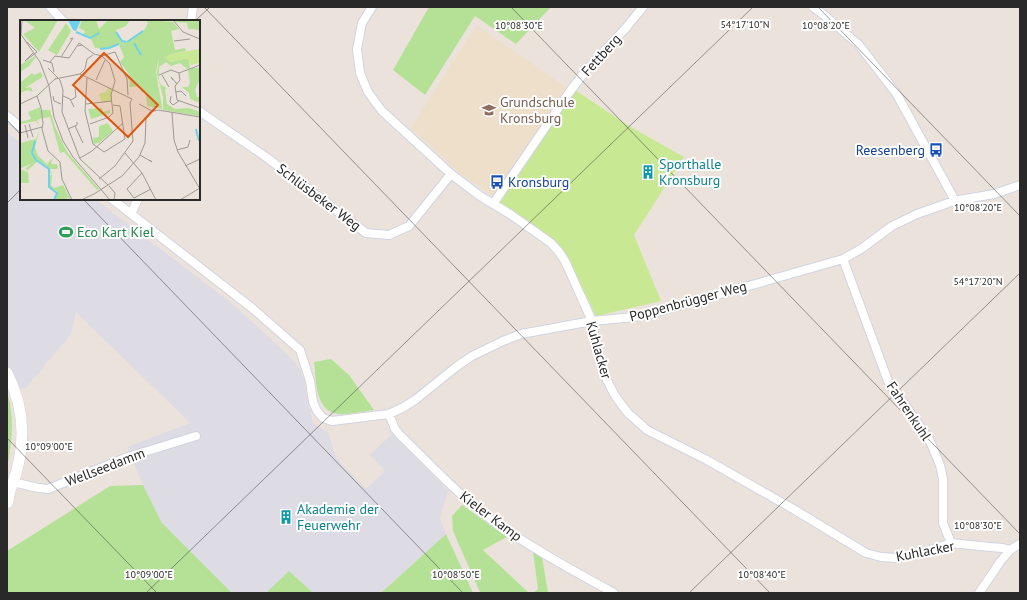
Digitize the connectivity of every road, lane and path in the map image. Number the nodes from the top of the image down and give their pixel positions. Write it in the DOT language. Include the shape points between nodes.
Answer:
graph roads {
  1 [pos="50,7"];
  2 [pos="193,7"];
  3 [pos="372,7"];
  4 [pos="643,7"];
  5 [pos="813,7"];
  6 [pos="62,20"];
  7 [pos="191,20"];
  8 [pos="200,112"];
  9 [pos="7,116"];
  10 [pos="20,126"];
  11 [pos="451,174"];
  12 [pos="1020,185"];
  13 [pos="113,200"];
  14 [pos="138,200"];
  15 [pos="954,202"];
  16 [pos="494,204"];
  17 [pos="131,214"];
  18 [pos="843,259"];
  19 [pos="592,321"];
  20 [pos="7,373"];
  21 [pos="389,414"];
  22 [pos="196,436"];
  23 [pos="10,488"];
  24 [pos="7,503"];
  25 [pos="951,543"];
  26 [pos="1020,544"];
  27 [pos="1010,550"];
  28 [pos="614,593"];
  29 [pos="980,593"];
  1 -- 6 [label="street"];
  2 -- 7 [label="street"];
  3 -- 11 [label="street, Kuhlacker" via="362,23 356,49 360,73 368,92 382,111"];
  4 -- 16 [label="street, Fettberg" via="587,68"];
  5 -- 15 [label="street" via="860,45 896,93"];
  8 -- 11 [label="street, Schlüsbeker Weg" via="266,157 366,233 389,235 409,226"];
  9 -- 10 [label="street"];
  11 -- 16 [label="street, Kuhlacker"];
  12 -- 15 [label="street, Poppenbrügger Weg" via="994,194"];
  13 -- 17 [label="street"];
  14 -- 17 [label="street"];
  15 -- 18 [label="street, Poppenbrügger Weg" via="917,214 892,226"];
  16 -- 19 [label="street, Kuhlacker" via="551,243 559,252"];
  17 -- 21 [label="street, Poppenbrügger Weg" via="252,308 300,350 310,381 313,402 323,418 332,421"];
  18 -- 19 [label="street, Poppenbrügger Weg" via="634,318"];
  18 -- 25 [label="street, Fahrenkuhl" via="888,381 929,439 940,465 943,479 943,523"];
  19 -- 21 [label="street, Poppenbrügger Weg" via="521,334 503,341 472,356 415,400"];
  19 -- 25 [label="street, Kuhlacker" via="597,349 614,394 628,413 647,430 707,460 866,553 896,558 915,555"];
  20 -- 23 [label="main road" via="16,393 21,420 20,454"];
  21 -- 28 [label="street, Kieler Kamp" via="395,429 459,492 496,523 560,564"];
  22 -- 23 [label="street, Wellseedamm" via="128,457 48,488"];
  23 -- 24 [label="main road"];
  25 -- 27 [label="street, Kuhlacker"];
  26 -- 27 [label="street"];
  27 -- 29 [label="street"];
}
